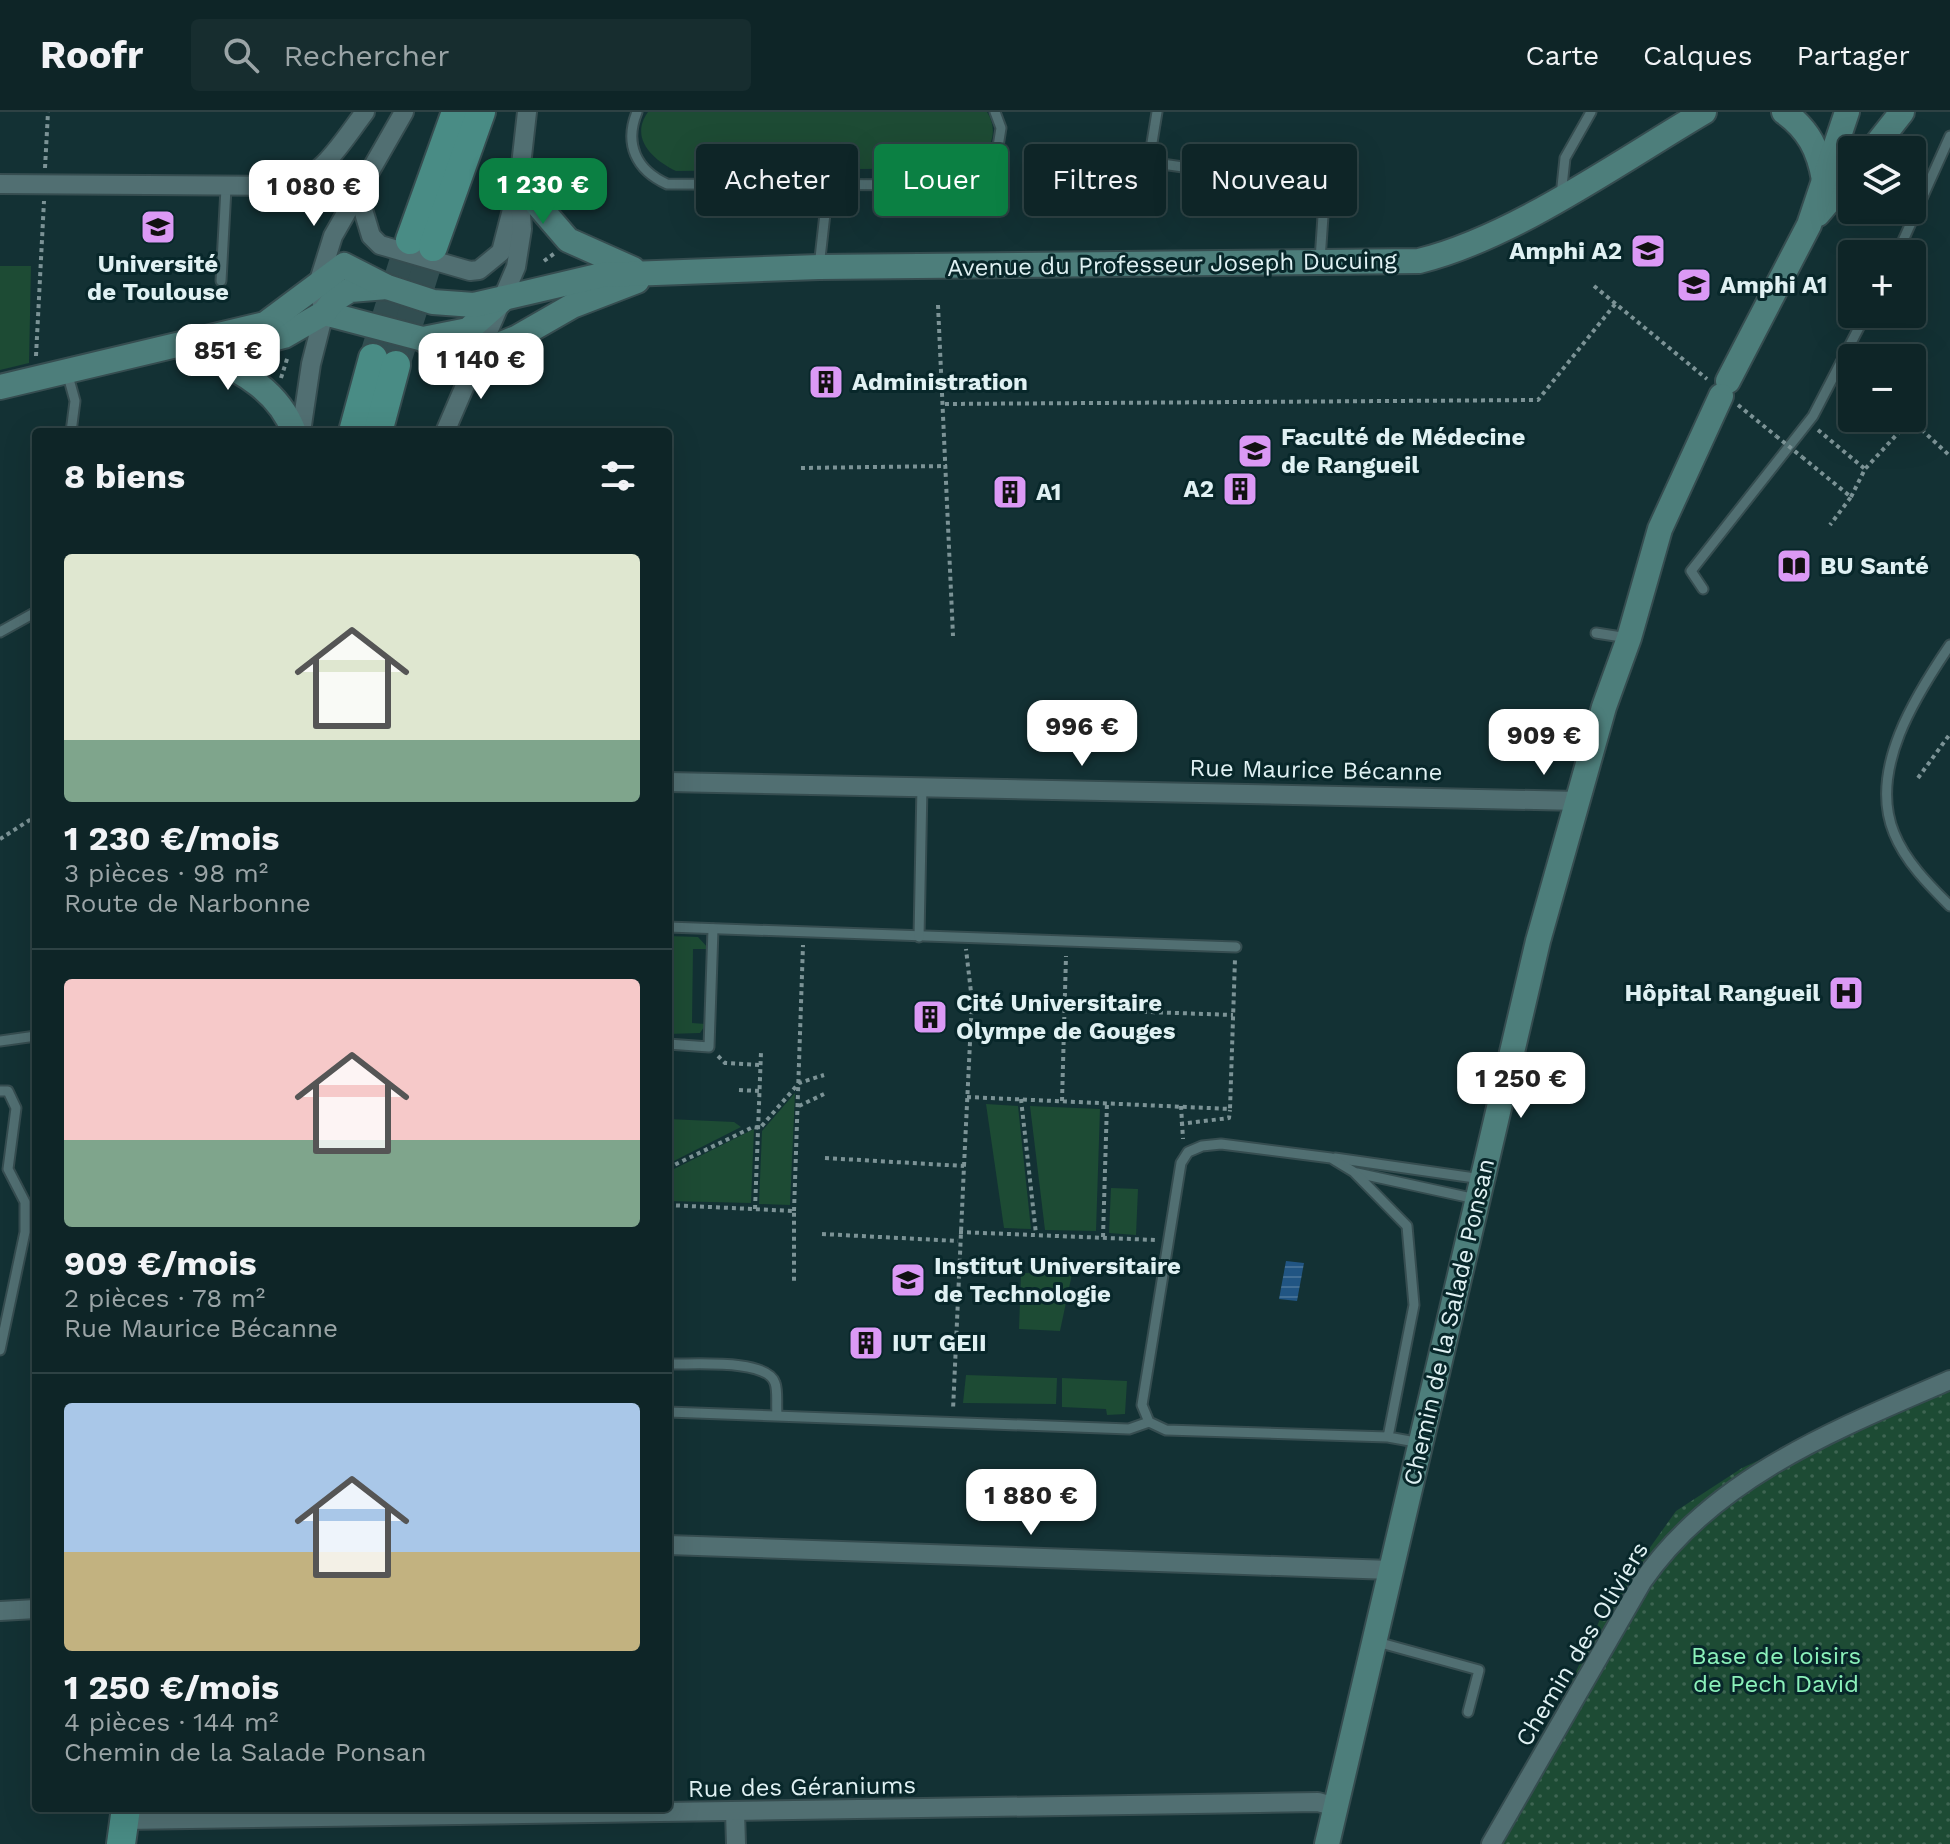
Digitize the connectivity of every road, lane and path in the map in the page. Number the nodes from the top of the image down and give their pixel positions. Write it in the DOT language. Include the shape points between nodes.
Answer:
graph roads {
  1 [pos="48,112"];
  2 [pos="365,112"];
  3 [pos="404,112"];
  4 [pos="456,112"];
  5 [pos="481,112"];
  6 [pos="527,112"];
  7 [pos="637,112"];
  8 [pos="995,112"];
  9 [pos="1157,112"];
  10 [pos="1591,112"];
  11 [pos="1704,112"];
  12 [pos="1784,112"];
  13 [pos="1847,112"];
  14 [pos="1902,112"];
  15 [pos="1883,136"];
  16 [pos="1950,136"];
  17 [pos="1182,167"];
  18 [pos="1824,180"];
  19 [pos="519,183"];
  20 [pos="0,184"];
  21 [pos="44,184"];
  22 [pos="696,185"];
  23 [pos="858,187"];
  24 [pos="226,188"];
  25 [pos="1838,191"];
  26 [pos="358,193"];
  27 [pos="1561,196"];
  28 [pos="825,216"];
  29 [pos="1321,216"];
  30 [pos="1809,225"];
  31 [pos="1903,240"];
  32 [pos="1320,263"];
  33 [pos="819,267"];
  34 [pos="650,276"];
  35 [pos="221,281"];
  36 [pos="318,284"];
  37 [pos="1594,286"];
  38 [pos="387,287"];
  39 [pos="505,296"];
  40 [pos="1616,303"];
  41 [pos="938,305"];
  42 [pos="324,313"];
  43 [pos="1858,328"];
  44 [pos="423,339"];
  45 [pos="290,348"];
  46 [pos="284,350"];
  47 [pos="479,353"];
  48 [pos="206,356"];
  49 [pos="287,361"];
  50 [pos="36,366"];
  51 [pos="70,380"];
  52 [pos="273,385"];
  53 [pos="0,387"];
  54 [pos="1722,389"];
  55 [pos="278,391"];
  56 [pos="0,404"];
  57 [pos="945,404"];
  58 [pos="1808,422"];
  59 [pos="71,428"];
  60 [pos="292,428"];
  61 [pos="302,428"];
  62 [pos="355,428"];
  63 [pos="378,428"];
  64 [pos="447,428"];
  65 [pos="1950,456"];
  66 [pos="947,466"];
  67 [pos="801,468"];
  68 [pos="1865,469"];
  69 [pos="1851,497"];
  70 [pos="1830,525"];
  71 [pos="1703,589"];
  72 [pos="32,614"];
  73 [pos="0,632"];
  74 [pos="1596,633"];
  75 [pos="953,636"];
  76 [pos="1629,638"];
  77 [pos="1950,645"];
  78 [pos="1950,734"];
  79 [pos="1918,778"];
  80 [pos="672,782"];
  81 [pos="922,786"];
  82 [pos="1579,801"];
  83 [pos="32,819"];
  84 [pos="0,839"];
  85 [pos="1950,906"];
  86 [pos="672,927"];
  87 [pos="713,929"];
  88 [pos="803,932"];
  89 [pos="919,937"];
  90 [pos="964,938"];
  91 [pos="1066,941"];
  92 [pos="1236,947"];
  93 [pos="1063,1009"];
  94 [pos="1233,1015"];
  95 [pos="32,1037"];
  96 [pos="0,1041"];
  97 [pos="672,1044"];
  98 [pos="709,1047"];
  99 [pos="761,1052"];
  100 [pos="761,1065"];
  101 [pos="824,1075"];
  102 [pos="799,1083"];
  103 [pos="739,1090"];
  104 [pos="0,1091"];
  105 [pos="760,1091"];
  106 [pos="824,1094"];
  107 [pos="967,1097"];
  108 [pos="1021,1099"];
  109 [pos="1062,1101"];
  110 [pos="1107,1103"];
  111 [pos="799,1106"];
  112 [pos="1181,1106"];
  113 [pos="1230,1109"];
  114 [pos="825,1158"];
  115 [pos="1331,1158"];
  116 [pos="672,1166"];
  117 [pos="964,1166"];
  118 [pos="1354,1172"];
  119 [pos="1480,1189"];
  120 [pos="672,1205"];
  121 [pos="755,1209"];
  122 [pos="794,1211"];
  123 [pos="959,1232"];
  124 [pos="822,1234"];
  125 [pos="1036,1234"];
  126 [pos="1103,1237"];
  127 [pos="958,1241"];
  128 [pos="1169,1241"];
  129 [pos="794,1284"];
  130 [pos="0,1350"];
  131 [pos="672,1364"];
  132 [pos="1950,1380"];
  133 [pos="672,1412"];
  134 [pos="777,1414"];
  135 [pos="1149,1422"];
  136 [pos="952,1424"];
  137 [pos="1388,1437"];
  138 [pos="1421,1443"];
  139 [pos="672,1545"];
  140 [pos="1391,1570"];
  141 [pos="32,1609"];
  142 [pos="0,1611"];
  143 [pos="1374,1641"];
  144 [pos="1468,1712"];
  145 [pos="1336,1807"];
  146 [pos="735,1812"];
  147 [pos="124,1824"];
  148 [pos="736,1844"];
  149 [pos="1327,1844"];
  150 [pos="1491,1844"];
  1 -- 21 [label="path"];
  2 -- 24 [label="street" via="325,164 304,182"];
  3 -- 26 [label="street"];
  4 -- 5 [label="main road" via="422,243"];
  6 -- 19 [label="street"];
  7 -- 22 [label="lane" via="630,128 637,162 667,184"];
  8 -- 23 [label="lane" via="1001,128 996,159 967,180"];
  9 -- 17 [label="lane" via="1150,155 1162,164"];
  10 -- 27 [label="lane" via="1565,158"];
  11 -- 27 [label="street, Avenue du Professeur Joseph Ducuing"];
  12 -- 18 [label="street" via="1807,132"];
  13 -- 18 [label="street, Chemin de la Salade Ponsan"];
  14 -- 15 [label="street"];
  16 -- 31 [label="lane"];
  18 -- 30 [label="street, Chemin de la Salade Ponsan"];
  19 -- 26 [label="street" via="501,252 488,266 470,271 380,245 371,236"];
  19 -- 34 [label="street" via="568,240"];
  19 -- 39 [label="street" via="522,229"];
  20 -- 21 [label="street"];
  21 -- 24 [label="street"];
  21 -- 50 [label="path"];
  24 -- 35 [label="lane"];
  25 -- 30 [label="street, Chemin de la Salade Ponsan"];
  26 -- 36 [label="street" via="333,236"];
  27 -- 32 [label="street, Avenue du Professeur Joseph Ducuing" via="1453,253 1407,262"];
  28 -- 33 [label="lane"];
  29 -- 32 [label="lane"];
  30 -- 54 [label="street, Chemin de la Salade Ponsan"];
  32 -- 33 [label="street, Avenue du Professeur Joseph Ducuing"];
  33 -- 34 [label="street, Avenue du Professeur Joseph Ducuing"];
  34 -- 39 [label="street" via="602,275"];
  34 -- 47 [label="street" via="572,306"];
  36 -- 38 [label="street" via="344,265"];
  36 -- 42 [label="street"];
  36 -- 51 [label="street" via="273,320"];
  37 -- 40 [label="path"];
  38 -- 39 [label="street" via="433,302 474,305"];
  38 -- 42 [label="street" via="350,290"];
  39 -- 44 [label="street" via="468,330"];
  39 -- 47 [label="street"];
  40 -- 54 [label="path"];
  40 -- 57 [label="path" via="1538,400"];
  41 -- 57 [label="path"];
  42 -- 44 [label="street"];
  42 -- 48 [label="street" via="284,336"];
  42 -- 61 [label="street"];
  43 -- 58 [label="lane"];
  44 -- 47 [label="street" via="455,359"];
  45 -- 49 [label="path"];
  46 -- 49 [label="path"];
  47 -- 64 [label="street"];
  48 -- 51 [label="street"];
  48 -- 60 [label="street" via="253,379"];
  49 -- 52 [label="path"];
  49 -- 55 [label="path"];
  51 -- 53 [label="street"];
  51 -- 56 [label="street"];
  51 -- 59 [label="lane"];
  54 -- 69 [label="path, bridge"];
  54 -- 76 [label="street, Chemin de la Salade Ponsan" via="1660,529"];
  57 -- 66 [label="path"];
  58 -- 68 [label="path"];
  58 -- 71 [label="lane" via="1691,571"];
  62 -- 63 [label="main road" via="385,362"];
  65 -- 68 [label="path" via="1923,431 1900,431"];
  66 -- 67 [label="path"];
  66 -- 75 [label="path"];
  68 -- 69 [label="path"];
  69 -- 70 [label="path"];
  72 -- 73 [label="lane"];
  74 -- 76 [label="lane"];
  76 -- 82 [label="street, Chemin de la Salade Ponsan"];
  77 -- 85 [label="lane" via="1921,687 1903,728 1889,771 1887,805 1894,834 1922,878"];
  78 -- 79 [label="path"];
  80 -- 81 [label="street, Rue Maurice Bécanne"];
  81 -- 82 [label="street, Rue Maurice Bécanne"];
  81 -- 89 [label="lane"];
  82 -- 119 [label="street, Chemin de la Salade Ponsan" via="1538,941"];
  83 -- 84 [label="path"];
  86 -- 87 [label="lane"];
  87 -- 88 [label="lane"];
  87 -- 98 [label="lane"];
  88 -- 89 [label="lane"];
  88 -- 102 [label="path"];
  89 -- 90 [label="lane"];
  90 -- 91 [label="lane"];
  90 -- 107 [label="path" via="972,1001"];
  91 -- 92 [label="lane"];
  91 -- 93 [label="path"];
  92 -- 94 [label="path"];
  93 -- 94 [label="path"];
  93 -- 109 [label="path"];
  94 -- 113 [label="path"];
  95 -- 96 [label="lane"];
  97 -- 98 [label="lane"];
  98 -- 100 [label="path" via="725,1063"];
  99 -- 100 [label="path"];
  100 -- 105 [label="path"];
  101 -- 102 [label="path"];
  102 -- 111 [label="path"];
  102 -- 116 [label="path" via="760,1128"];
  103 -- 105 [label="path"];
  104 -- 130 [label="lane" via="8,1091 16,1108 8,1169 25,1202 25,1232"];
  105 -- 121 [label="path"];
  106 -- 111 [label="path"];
  107 -- 108 [label="path"];
  107 -- 117 [label="path"];
  108 -- 109 [label="path"];
  108 -- 125 [label="path"];
  109 -- 110 [label="path"];
  110 -- 112 [label="path"];
  110 -- 126 [label="path"];
  111 -- 122 [label="path"];
  112 -- 113 [label="path"];
  112 -- 113 [label="path" via="1180,1124 1229,1118"];
  114 -- 117 [label="path"];
  115 -- 118 [label="lane"];
  115 -- 119 [label="lane"];
  115 -- 128 [label="lane" via="1221,1144 1188,1152 1181,1163"];
  117 -- 123 [label="path"];
  118 -- 119 [label="lane"];
  118 -- 137 [label="lane" via="1407,1226 1414,1305"];
  119 -- 138 [label="street, Chemin de la Salade Ponsan"];
  120 -- 121 [label="path"];
  121 -- 122 [label="path"];
  122 -- 129 [label="path"];
  123 -- 125 [label="path"];
  123 -- 127 [label="path"];
  124 -- 127 [label="path"];
  125 -- 126 [label="path"];
  126 -- 128 [label="path"];
  127 -- 136 [label="path"];
  128 -- 135 [label="lane" via="1142,1405"];
  131 -- 134 [label="lane" via="752,1366 769,1373"];
  132 -- 150 [label="street, Chemin des Oliviers" via="1827,1433 1731,1491 1672,1542 1642,1582"];
  133 -- 134 [label="lane"];
  134 -- 136 [label="lane"];
  135 -- 136 [label="lane" via="1129,1429"];
  135 -- 137 [label="lane" via="1166,1430"];
  137 -- 138 [label="lane"];
  138 -- 140 [label="street, Chemin de la Salade Ponsan"];
  139 -- 140 [label="street"];
  140 -- 143 [label="street, Chemin de la Salade Ponsan"];
  141 -- 142 [label="street"];
  143 -- 144 [label="lane" via="1479,1670"];
  143 -- 145 [label="street, Chemin de la Salade Ponsan"];
  145 -- 146 [label="street, Rue des Géraniums" via="1318,1802"];
  145 -- 149 [label="street, Chemin de la Salade Ponsan"];
  146 -- 147 [label="street, Rue des Géraniums"];
  146 -- 148 [label="street"];
}
